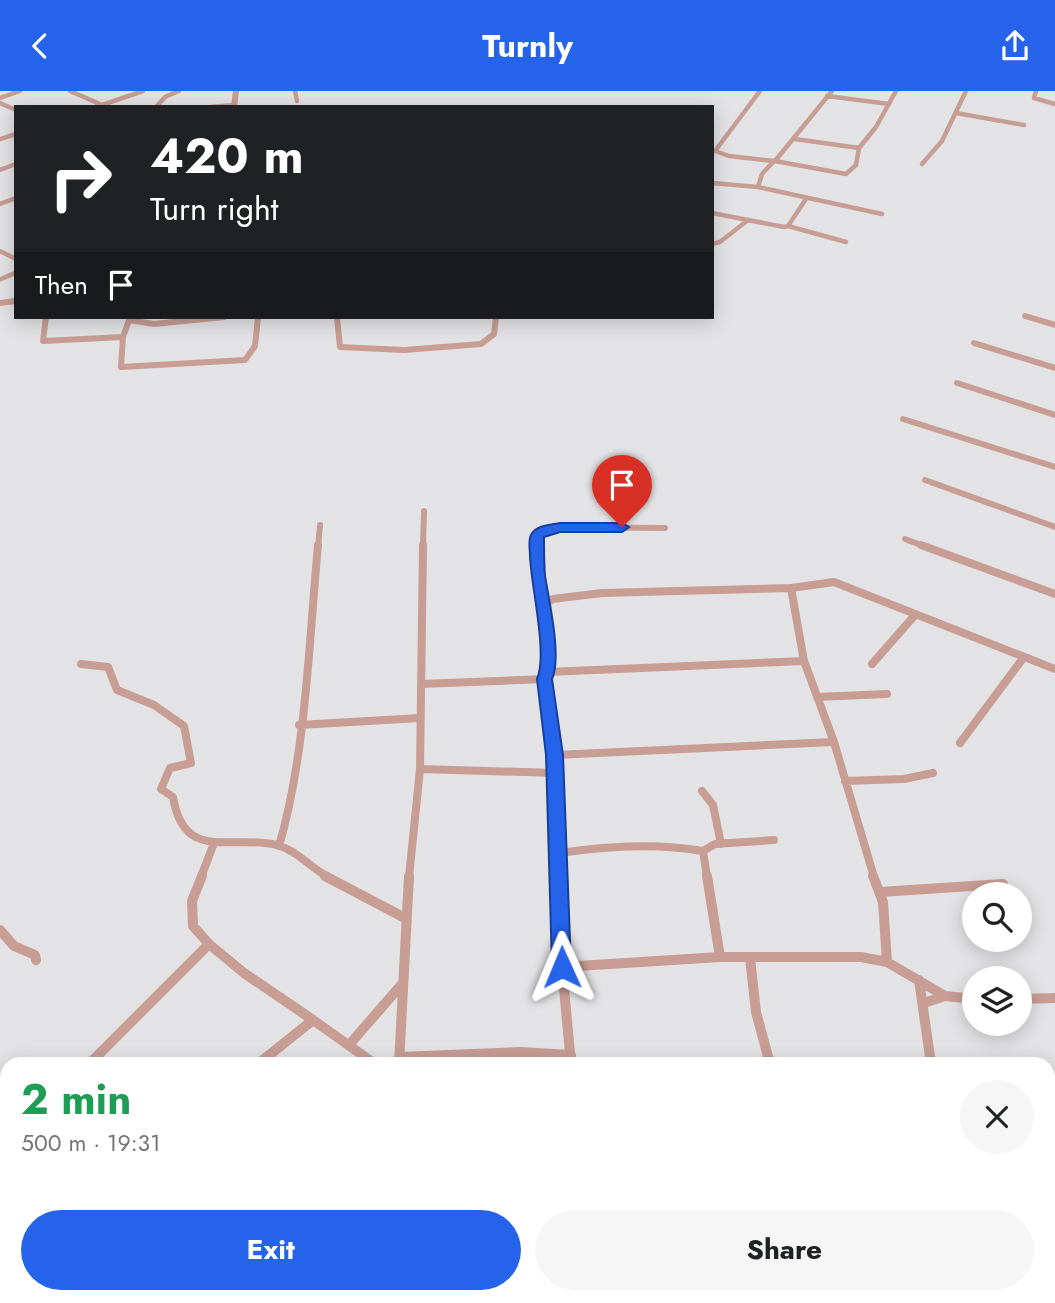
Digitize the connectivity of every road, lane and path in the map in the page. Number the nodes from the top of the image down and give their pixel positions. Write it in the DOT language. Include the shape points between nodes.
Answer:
graph roads {
  1 [pos="20,91"];
  2 [pos="70,91"];
  3 [pos="143,91"];
  4 [pos="158,91"];
  5 [pos="295,91"];
  6 [pos="760,91"];
  7 [pos="832,91"];
  8 [pos="896,91"];
  9 [pos="966,91"];
  10 [pos="1036,91"];
  11 [pos="177,92"];
  12 [pos="827,96"];
  13 [pos="165,97"];
  14 [pos="0,98"];
  15 [pos="297,100"];
  16 [pos="889,104"];
  17 [pos="1055,104"];
  18 [pos="102,105"];
  19 [pos="158,105"];
  20 [pos="956,113"];
  21 [pos="1024,125"];
  22 [pos="795,139"];
  23 [pos="859,148"];
  24 [pos="774,161"];
  25 [pos="922,164"];
  26 [pos="714,183"];
  27 [pos="758,187"];
  28 [pos="806,199"];
  29 [pos="714,213"];
  30 [pos="882,214"];
  31 [pos="748,220"];
  32 [pos="788,226"];
  33 [pos="846,242"];
  34 [pos="714,244"];
  35 [pos="1025,316"];
  36 [pos="46,319"];
  37 [pos="128,319"];
  38 [pos="132,319"];
  39 [pos="204,319"];
  40 [pos="258,319"];
  41 [pos="337,319"];
  42 [pos="496,319"];
  43 [pos="1055,325"];
  44 [pos="124,337"];
  45 [pos="974,343"];
  46 [pos="1055,368"];
  47 [pos="957,383"];
  48 [pos="1055,415"];
  49 [pos="903,419"];
  50 [pos="1055,467"];
  51 [pos="925,480"];
  52 [pos="424,511"];
  53 [pos="320,525"];
  54 [pos="1055,527"];
  55 [pos="664,528"];
  56 [pos="905,539"];
  57 [pos="791,588"];
  58 [pos="1055,594"];
  59 [pos="544,604"];
  60 [pos="915,614"];
  61 [pos="1024,657"];
  62 [pos="804,661"];
  63 [pos="81,664"];
  64 [pos="872,664"];
  65 [pos="1055,669"];
  66 [pos="546,676"];
  67 [pos="421,684"];
  68 [pos="887,694"];
  69 [pos="817,697"];
  70 [pos="420,718"];
  71 [pos="299,725"];
  72 [pos="834,742"];
  73 [pos="960,743"];
  74 [pos="555,755"];
  75 [pos="420,769"];
  76 [pos="555,773"];
  77 [pos="933,773"];
  78 [pos="845,781"];
  79 [pos="702,791"];
  80 [pos="774,840"];
  81 [pos="214,843"];
  82 [pos="721,844"];
  83 [pos="279,846"];
  84 [pos="703,851"];
  85 [pos="559,853"];
  86 [pos="962,887"];
  87 [pos="880,892"];
  88 [pos="405,918"];
  89 [pos="0,930"];
  90 [pos="209,944"];
  91 [pos="720,957"];
  92 [pos="750,958"];
  93 [pos="36,960"];
  94 [pos="887,962"];
  95 [pos="562,967"];
  96 [pos="919,979"];
  97 [pos="402,984"];
  98 [pos="945,996"];
  99 [pos="962,998"];
  100 [pos="1055,998"];
  101 [pos="1032,999"];
  102 [pos="924,1003"];
  103 [pos="313,1020"];
  104 [pos="349,1045"];
  105 [pos="96,1057"];
  106 [pos="265,1057"];
  107 [pos="365,1057"];
  108 [pos="399,1057"];
  109 [pos="453,1057"];
  110 [pos="556,1057"];
  111 [pos="571,1057"];
  112 [pos="767,1057"];
  113 [pos="930,1057"];
  1 -- 14 [label="street"];
  2 -- 18 [label="street"];
  3 -- 18 [label="street"];
  4 -- 11 [label="street"];
  4 -- 13 [label="street"];
  5 -- 15 [label="street"];
  6 -- 24 [label="street" via="715,151"];
  7 -- 12 [label="street"];
  8 -- 16 [label="street"];
  9 -- 20 [label="street"];
  10 -- 17 [label="street" via="1034,98"];
  11 -- 13 [label="street"];
  12 -- 16 [label="street"];
  12 -- 22 [label="street"];
  13 -- 19 [label="street"];
  16 -- 23 [label="street"];
  20 -- 21 [label="street"];
  20 -- 25 [label="street" via="940,145"];
  22 -- 23 [label="street"];
  22 -- 24 [label="street"];
  23 -- 24 [label="street" via="856,165 846,174"];
  24 -- 27 [label="street"];
  26 -- 27 [label="street"];
  27 -- 28 [label="street"];
  28 -- 30 [label="street"];
  28 -- 32 [label="street"];
  29 -- 31 [label="street"];
  31 -- 32 [label="street"];
  31 -- 34 [label="street"];
  32 -- 33 [label="street"];
  35 -- 43 [label="street"];
  36 -- 44 [label="street" via="43,341"];
  37 -- 44 [label="street"];
  38 -- 39 [label="street" via="154,324"];
  40 -- 44 [label="street" via="256,346 245,360 121,367"];
  41 -- 42 [label="street" via="341,347 404,350 481,344 494,334"];
  45 -- 46 [label="street"];
  47 -- 48 [label="street"];
  49 -- 50 [label="street"];
  51 -- 54 [label="street"];
  52 -- 67 [label="street"];
  53 -- 71 [label="street"];
  55 -- 59 [label="street" via="560,527 538,532 538,575"];
  56 -- 58 [label="street"];
  57 -- 59 [label="street" via="602,593"];
  57 -- 60 [label="street" via="834,582"];
  57 -- 62 [label="street"];
  59 -- 66 [label="street"];
  60 -- 61 [label="street"];
  60 -- 64 [label="street"];
  61 -- 65 [label="street"];
  61 -- 73 [label="street"];
  62 -- 66 [label="street" via="723,661"];
  62 -- 69 [label="street"];
  63 -- 81 [label="street" via="108,667 117,690 154,705 184,726 191,763 170,768 161,789 173,797 179,822 190,833"];
  66 -- 67 [label="street"];
  66 -- 74 [label="street"];
  67 -- 70 [label="street"];
  68 -- 69 [label="street"];
  69 -- 72 [label="street"];
  70 -- 71 [label="street"];
  70 -- 75 [label="street"];
  71 -- 83 [label="street" via="288,815"];
  72 -- 74 [label="street"];
  72 -- 78 [label="street"];
  74 -- 76 [label="street"];
  75 -- 76 [label="street"];
  75 -- 88 [label="street"];
  76 -- 85 [label="street"];
  77 -- 78 [label="street"];
  78 -- 87 [label="street"];
  79 -- 82 [label="street" via="713,805"];
  80 -- 82 [label="street"];
  81 -- 83 [label="street"];
  81 -- 90 [label="street" via="192,901 193,926"];
  82 -- 84 [label="street"];
  83 -- 88 [label="street"];
  84 -- 85 [label="street" via="680,847"];
  84 -- 91 [label="street"];
  85 -- 95 [label="street"];
  86 -- 87 [label="street"];
  87 -- 94 [label="street"];
  88 -- 97 [label="street"];
  89 -- 93 [label="street"];
  90 -- 103 [label="street"];
  90 -- 105 [label="street"];
  91 -- 92 [label="street"];
  91 -- 95 [label="street"];
  92 -- 94 [label="street" via="861,957"];
  92 -- 112 [label="street" via="751,991"];
  94 -- 96 [label="street"];
  95 -- 111 [label="street"];
  96 -- 98 [label="street"];
  96 -- 102 [label="street"];
  97 -- 104 [label="street"];
  97 -- 108 [label="street"];
  98 -- 99 [label="street"];
  98 -- 102 [label="street"];
  100 -- 101 [label="street"];
  102 -- 113 [label="street"];
  103 -- 104 [label="street"];
  103 -- 106 [label="street"];
  104 -- 107 [label="street"];
  109 -- 110 [label="street" via="520,1052"];
}
